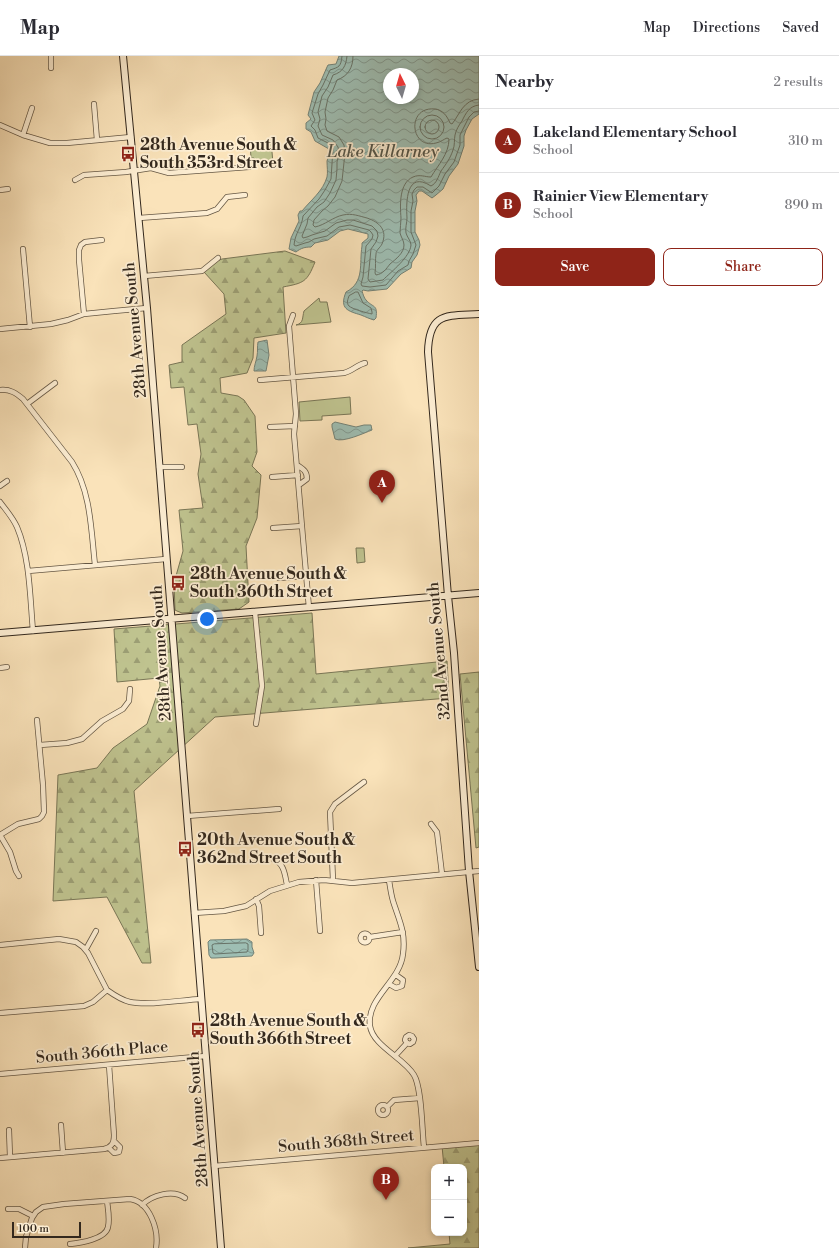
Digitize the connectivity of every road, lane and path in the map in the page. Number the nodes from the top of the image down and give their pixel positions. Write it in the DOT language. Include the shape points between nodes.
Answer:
graph roads {
  1 [pos="51,56"];
  2 [pos="123,56"];
  3 [pos="51,68"];
  4 [pos="94,104"];
  5 [pos="32,108"];
  6 [pos="0,125"];
  7 [pos="23,135"];
  8 [pos="131,137"];
  9 [pos="97,140"];
  10 [pos="249,167"];
  11 [pos="134,170"];
  12 [pos="75,180"];
  13 [pos="0,190"];
  14 [pos="8,190"];
  15 [pos="246,195"];
  16 [pos="139,218"];
  17 [pos="102,240"];
  18 [pos="23,249"];
  19 [pos="218,258"];
  20 [pos="144,276"];
  21 [pos="147,308"];
  22 [pos="84,314"];
  23 [pos="479,314"];
  24 [pos="294,315"];
  25 [pos="30,327"];
  26 [pos="0,329"];
  27 [pos="365,363"];
  28 [pos="293,377"];
  29 [pos="260,380"];
  30 [pos="55,383"];
  31 [pos="2,390"];
  32 [pos="27,404"];
  33 [pos="295,426"];
  34 [pos="270,427"];
  35 [pos="297,465"];
  36 [pos="159,467"];
  37 [pos="182,468"];
  38 [pos="298,475"];
  39 [pos="272,477"];
  40 [pos="7,481"];
  41 [pos="299,485"];
  42 [pos="0,486"];
  43 [pos="0,502"];
  44 [pos="302,526"];
  45 [pos="273,528"];
  46 [pos="166,559"];
  47 [pos="95,565"];
  48 [pos="28,571"];
  49 [pos="306,576"];
  50 [pos="279,578"];
  51 [pos="479,594"];
  52 [pos="448,596"];
  53 [pos="309,608"];
  54 [pos="255,612"];
  55 [pos="171,619"];
  56 [pos="33,631"];
  57 [pos="0,633"];
  58 [pos="7,667"];
  59 [pos="0,668"];
  60 [pos="130,689"];
  61 [pos="37,720"];
  62 [pos="256,724"];
  63 [pos="40,745"];
  64 [pos="364,782"];
  65 [pos="279,809"];
  66 [pos="187,816"];
  67 [pos="431,824"];
  68 [pos="0,835"];
  69 [pos="274,860"];
  70 [pos="479,870"];
  71 [pos="469,871"];
  72 [pos="442,874"];
  73 [pos="20,876"];
  74 [pos="316,880"];
  75 [pos="333,880"];
  76 [pos="389,880"];
  77 [pos="287,885"];
  78 [pos="256,899"];
  79 [pos="194,913"];
  80 [pos="96,931"];
  81 [pos="320,931"];
  82 [pos="403,932"];
  83 [pos="262,933"];
  84 [pos="370,937"];
  85 [pos="0,945"];
  86 [pos="86,949"];
  87 [pos="479,968"];
  88 [pos="396,975"];
  89 [pos="389,984"];
  90 [pos="107,990"];
  91 [pos="201,999"];
  92 [pos="0,1013"];
  93 [pos="407,1043"];
  94 [pos="206,1056"];
  95 [pos="395,1056"];
  96 [pos="109,1065"];
  97 [pos="0,1074"];
  98 [pos="420,1098"];
  99 [pos="387,1106"];
  100 [pos="61,1125"];
  101 [pos="9,1130"];
  102 [pos="479,1143"];
  103 [pos="424,1147"];
  104 [pos="63,1152"];
  105 [pos="10,1157"];
  106 [pos="0,1158"];
  107 [pos="214,1166"];
  108 [pos="186,1198"];
  109 [pos="107,1201"];
  110 [pos="142,1205"];
  111 [pos="8,1209"];
  112 [pos="33,1216"];
  113 [pos="70,1244"];
  114 [pos="26,1248"];
  115 [pos="156,1248"];
  116 [pos="221,1248"];
  1 -- 3 [label="street"];
  2 -- 8 [label="street, 28th Avenue South"];
  4 -- 9 [label="street"];
  5 -- 7 [label="street"];
  6 -- 7 [label="street"];
  7 -- 9 [label="street" via="50,143"];
  8 -- 9 [label="street"];
  8 -- 11 [label="street, 28th Avenue South"];
  10 -- 11 [label="street" via="169,173 153,168"];
  11 -- 12 [label="street" via="84,175"];
  11 -- 16 [label="street, 28th Avenue South"];
  13 -- 14 [label="street"];
  15 -- 16 [label="street" via="227,197 216,209 207,213"];
  16 -- 20 [label="street, 28th Avenue South"];
  17 -- 22 [label="street" via="85,242 79,250"];
  18 -- 25 [label="street"];
  19 -- 20 [label="street" via="199,272"];
  20 -- 21 [label="street, 28th Avenue South"];
  21 -- 22 [label="street"];
  21 -- 36 [label="street, 28th Avenue South"];
  22 -- 25 [label="street" via="60,322"];
  23 -- 52 [label="street, 32nd Avenue South" via="437,321 428,343"];
  24 -- 28 [label="street" via="289,326"];
  25 -- 26 [label="street"];
  27 -- 28 [label="street" via="350,372"];
  28 -- 29 [label="street"];
  28 -- 33 [label="street"];
  30 -- 32 [label="street"];
  31 -- 32 [label="street" via="13,392"];
  32 -- 47 [label="street" via="77,470 86,495"];
  33 -- 34 [label="street"];
  33 -- 35 [label="street"];
  35 -- 38 [label="street"];
  35 -- 41 [label="street" via="307,475 307,479"];
  36 -- 37 [label="street"];
  36 -- 46 [label="street, 28th Avenue South"];
  38 -- 39 [label="street"];
  38 -- 41 [label="street"];
  40 -- 42 [label="street"];
  41 -- 44 [label="street"];
  43 -- 48 [label="street" via="18,531"];
  44 -- 45 [label="street"];
  44 -- 49 [label="street"];
  46 -- 47 [label="street"];
  46 -- 55 [label="street, 28th Avenue South"];
  47 -- 48 [label="street"];
  48 -- 56 [label="street"];
  49 -- 50 [label="street"];
  49 -- 53 [label="street"];
  51 -- 52 [label="street"];
  52 -- 53 [label="street"];
  52 -- 71 [label="street, 32nd Avenue South"];
  53 -- 54 [label="street"];
  54 -- 55 [label="street"];
  54 -- 62 [label="street" via="262,686"];
  55 -- 56 [label="street"];
  55 -- 66 [label="street, 28th Avenue South"];
  56 -- 57 [label="street"];
  58 -- 59 [label="street"];
  60 -- 63 [label="street" via="129,701 125,707 102,721 82,739"];
  61 -- 63 [label="street"];
  63 -- 68 [label="street" via="45,809 42,817 18,824"];
  64 -- 75 [label="street" via="336,804 330,812"];
  65 -- 66 [label="street"];
  66 -- 79 [label="street, 28th Avenue South"];
  67 -- 72 [label="street" via="438,832"];
  68 -- 73 [label="street"];
  69 -- 77 [label="street" via="281,865"];
  70 -- 71 [label="street"];
  71 -- 72 [label="street"];
  71 -- 87 [label="street, 32nd Avenue South"];
  72 -- 76 [label="street"];
  74 -- 75 [label="street"];
  74 -- 77 [label="street"];
  74 -- 81 [label="street"];
  75 -- 76 [label="street"];
  76 -- 82 [label="street" via="392,899"];
  77 -- 78 [label="street"];
  78 -- 79 [label="street" via="246,906 231,910"];
  78 -- 83 [label="street"];
  79 -- 91 [label="street, 28th Avenue South"];
  80 -- 86 [label="street"];
  82 -- 84 [label="street"];
  82 -- 88 [label="street" via="403,954"];
  85 -- 86 [label="street" via="64,940 76,942"];
  86 -- 90 [label="street"];
  88 -- 89 [label="street"];
  88 -- 89 [label="street" via="403,980 401,988"];
  89 -- 95 [label="street" via="378,997 370,1016 370,1028 375,1038"];
  90 -- 91 [label="street" via="134,1002"];
  90 -- 92 [label="street" via="84,1006"];
  91 -- 94 [label="street, 28th Avenue South"];
  93 -- 95 [label="street"];
  94 -- 96 [label="street, South 366th Place"];
  94 -- 107 [label="street, 28th Avenue South"];
  95 -- 98 [label="street" via="415,1076"];
  96 -- 97 [label="street, South 366th Place"];
  96 -- 104 [label="street" via="114,1132 112,1144 104,1149"];
  98 -- 99 [label="street" via="394,1100"];
  98 -- 103 [label="street"];
  100 -- 104 [label="street"];
  101 -- 105 [label="street"];
  102 -- 103 [label="street, South 368th Street"];
  103 -- 107 [label="street, South 368th Street"];
  104 -- 105 [label="street"];
  105 -- 106 [label="street"];
  107 -- 116 [label="street, 28th Avenue South"];
  108 -- 110 [label="street" via="178,1194 161,1195 151,1198"];
  109 -- 110 [label="street" via="132,1200"];
  109 -- 112 [label="street" via="46,1206"];
  109 -- 113 [label="street" via="107,1231 87,1242"];
  110 -- 115 [label="street" via="155,1225"];
  111 -- 112 [label="street" via="19,1209"];
  112 -- 114 [label="street" via="27,1232"];
}
